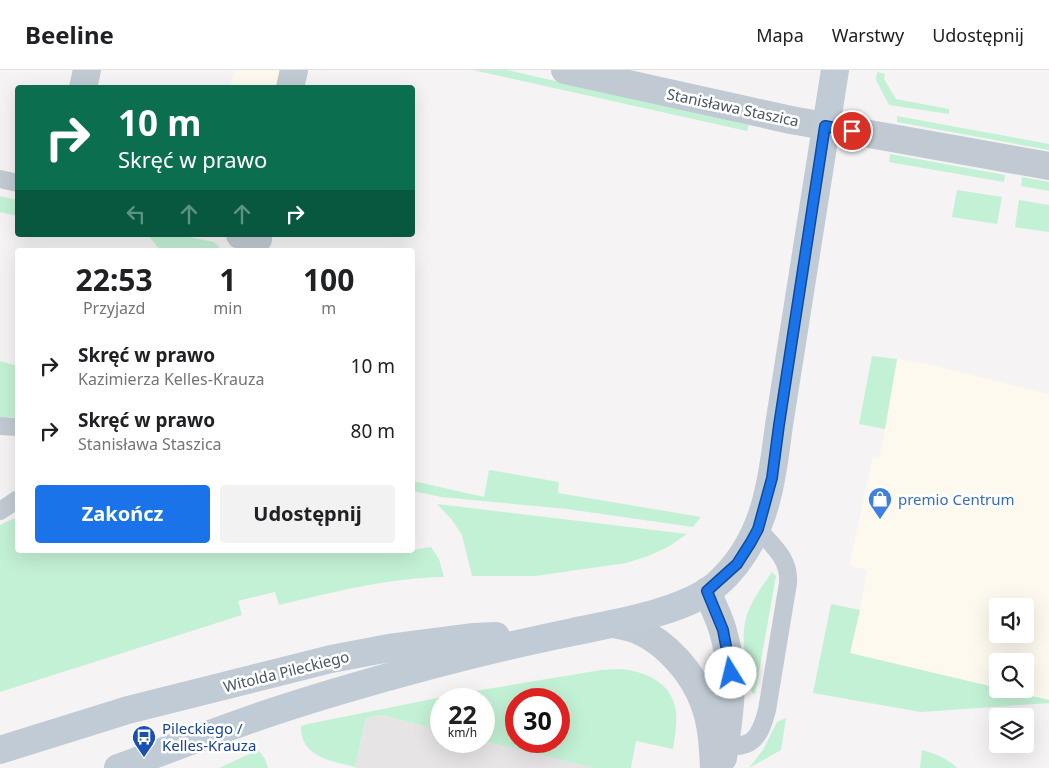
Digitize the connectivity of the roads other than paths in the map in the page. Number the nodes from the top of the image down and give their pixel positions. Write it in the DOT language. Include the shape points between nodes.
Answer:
graph roads {
  1 [pos="87,70"];
  2 [pos="294,70"];
  3 [pos="565,70"];
  4 [pos="835,70"];
  5 [pos="84,85"];
  6 [pos="291,85"];
  7 [pos="825,126"];
  8 [pos="1049,166"];
  9 [pos="0,179"];
  10 [pos="15,182"];
  11 [pos="0,426"];
  12 [pos="15,427"];
  13 [pos="15,501"];
  14 [pos="0,511"];
  15 [pos="758,529"];
  16 [pos="707,591"];
  17 [pos="615,624"];
  18 [pos="580,630"];
  19 [pos="0,750"];
  20 [pos="718,757"];
  21 [pos="118,768"];
  1 -- 5 [label="street"];
  2 -- 6 [label="street"];
  3 -- 7 [label="street, Stanisława Staszica"];
  4 -- 7 [label="street, Witolda Pileckiego"];
  7 -- 8 [label="street, Stanisława Staszica"];
  7 -- 15 [label="street, Witolda Pileckiego" via="772,478"];
  9 -- 10 [label="lane"];
  11 -- 12 [label="lane"];
  13 -- 14 [label="lane"];
  15 -- 16 [label="street, Witolda Pileckiego" via="737,564"];
  15 -- 20 [label="lane" via="783,558 789,570 788,583 763,724 748,745"];
  16 -- 17 [label="street, Witolda Pileckiego" via="672,607"];
  16 -- 20 [label="street" via="723,630 732,685"];
  17 -- 18 [label="street, Witolda Pileckiego"];
  17 -- 20 [label="street" via="651,638 681,665 704,703"];
  18 -- 19 [label="street, Witolda Pileckiego" via="474,637 332,659 128,710"];
  18 -- 21 [label="street, Witolda Pileckiego" via="468,656 339,692 266,714"];
}
